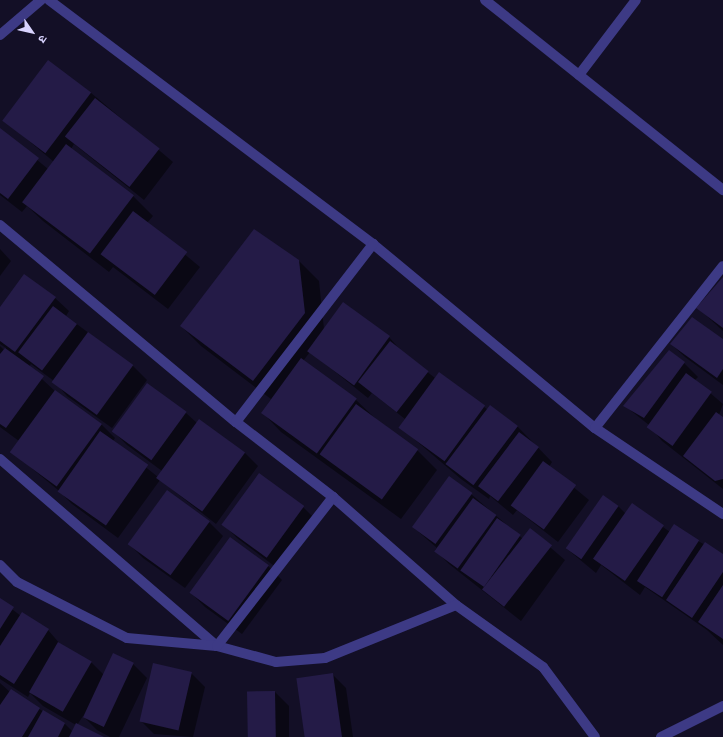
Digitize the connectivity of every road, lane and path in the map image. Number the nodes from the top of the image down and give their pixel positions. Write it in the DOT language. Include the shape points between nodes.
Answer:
graph roads {
  1 [pos="41,0"];
  2 [pos="49,0"];
  3 [pos="485,0"];
  4 [pos="636,0"];
  5 [pos="0,35"];
  6 [pos="579,75"];
  7 [pos="723,190"];
  8 [pos="0,225"];
  9 [pos="373,244"];
  10 [pos="723,266"];
  11 [pos="236,422"];
  12 [pos="595,428"];
  13 [pos="0,459"];
  14 [pos="333,497"];
  15 [pos="723,514"];
  16 [pos="0,565"];
  17 [pos="456,605"];
  18 [pos="217,646"];
  19 [pos="723,706"];
  20 [pos="595,737"];
  21 [pos="661,737"];
  1 -- 5 [label="street"];
  2 -- 9 [label="street"];
  3 -- 6 [label="street"];
  4 -- 6 [label="street"];
  6 -- 7 [label="street"];
  8 -- 11 [label="street"];
  9 -- 11 [label="street"];
  9 -- 12 [label="street"];
  10 -- 12 [label="street"];
  11 -- 14 [label="street"];
  12 -- 15 [label="street"];
  13 -- 18 [label="street"];
  14 -- 17 [label="street"];
  14 -- 18 [label="street"];
  16 -- 18 [label="street" via="17,582 127,638"];
  17 -- 18 [label="street" via="325,658 276,662"];
  17 -- 20 [label="street" via="543,667"];
  19 -- 21 [label="street"];
}
